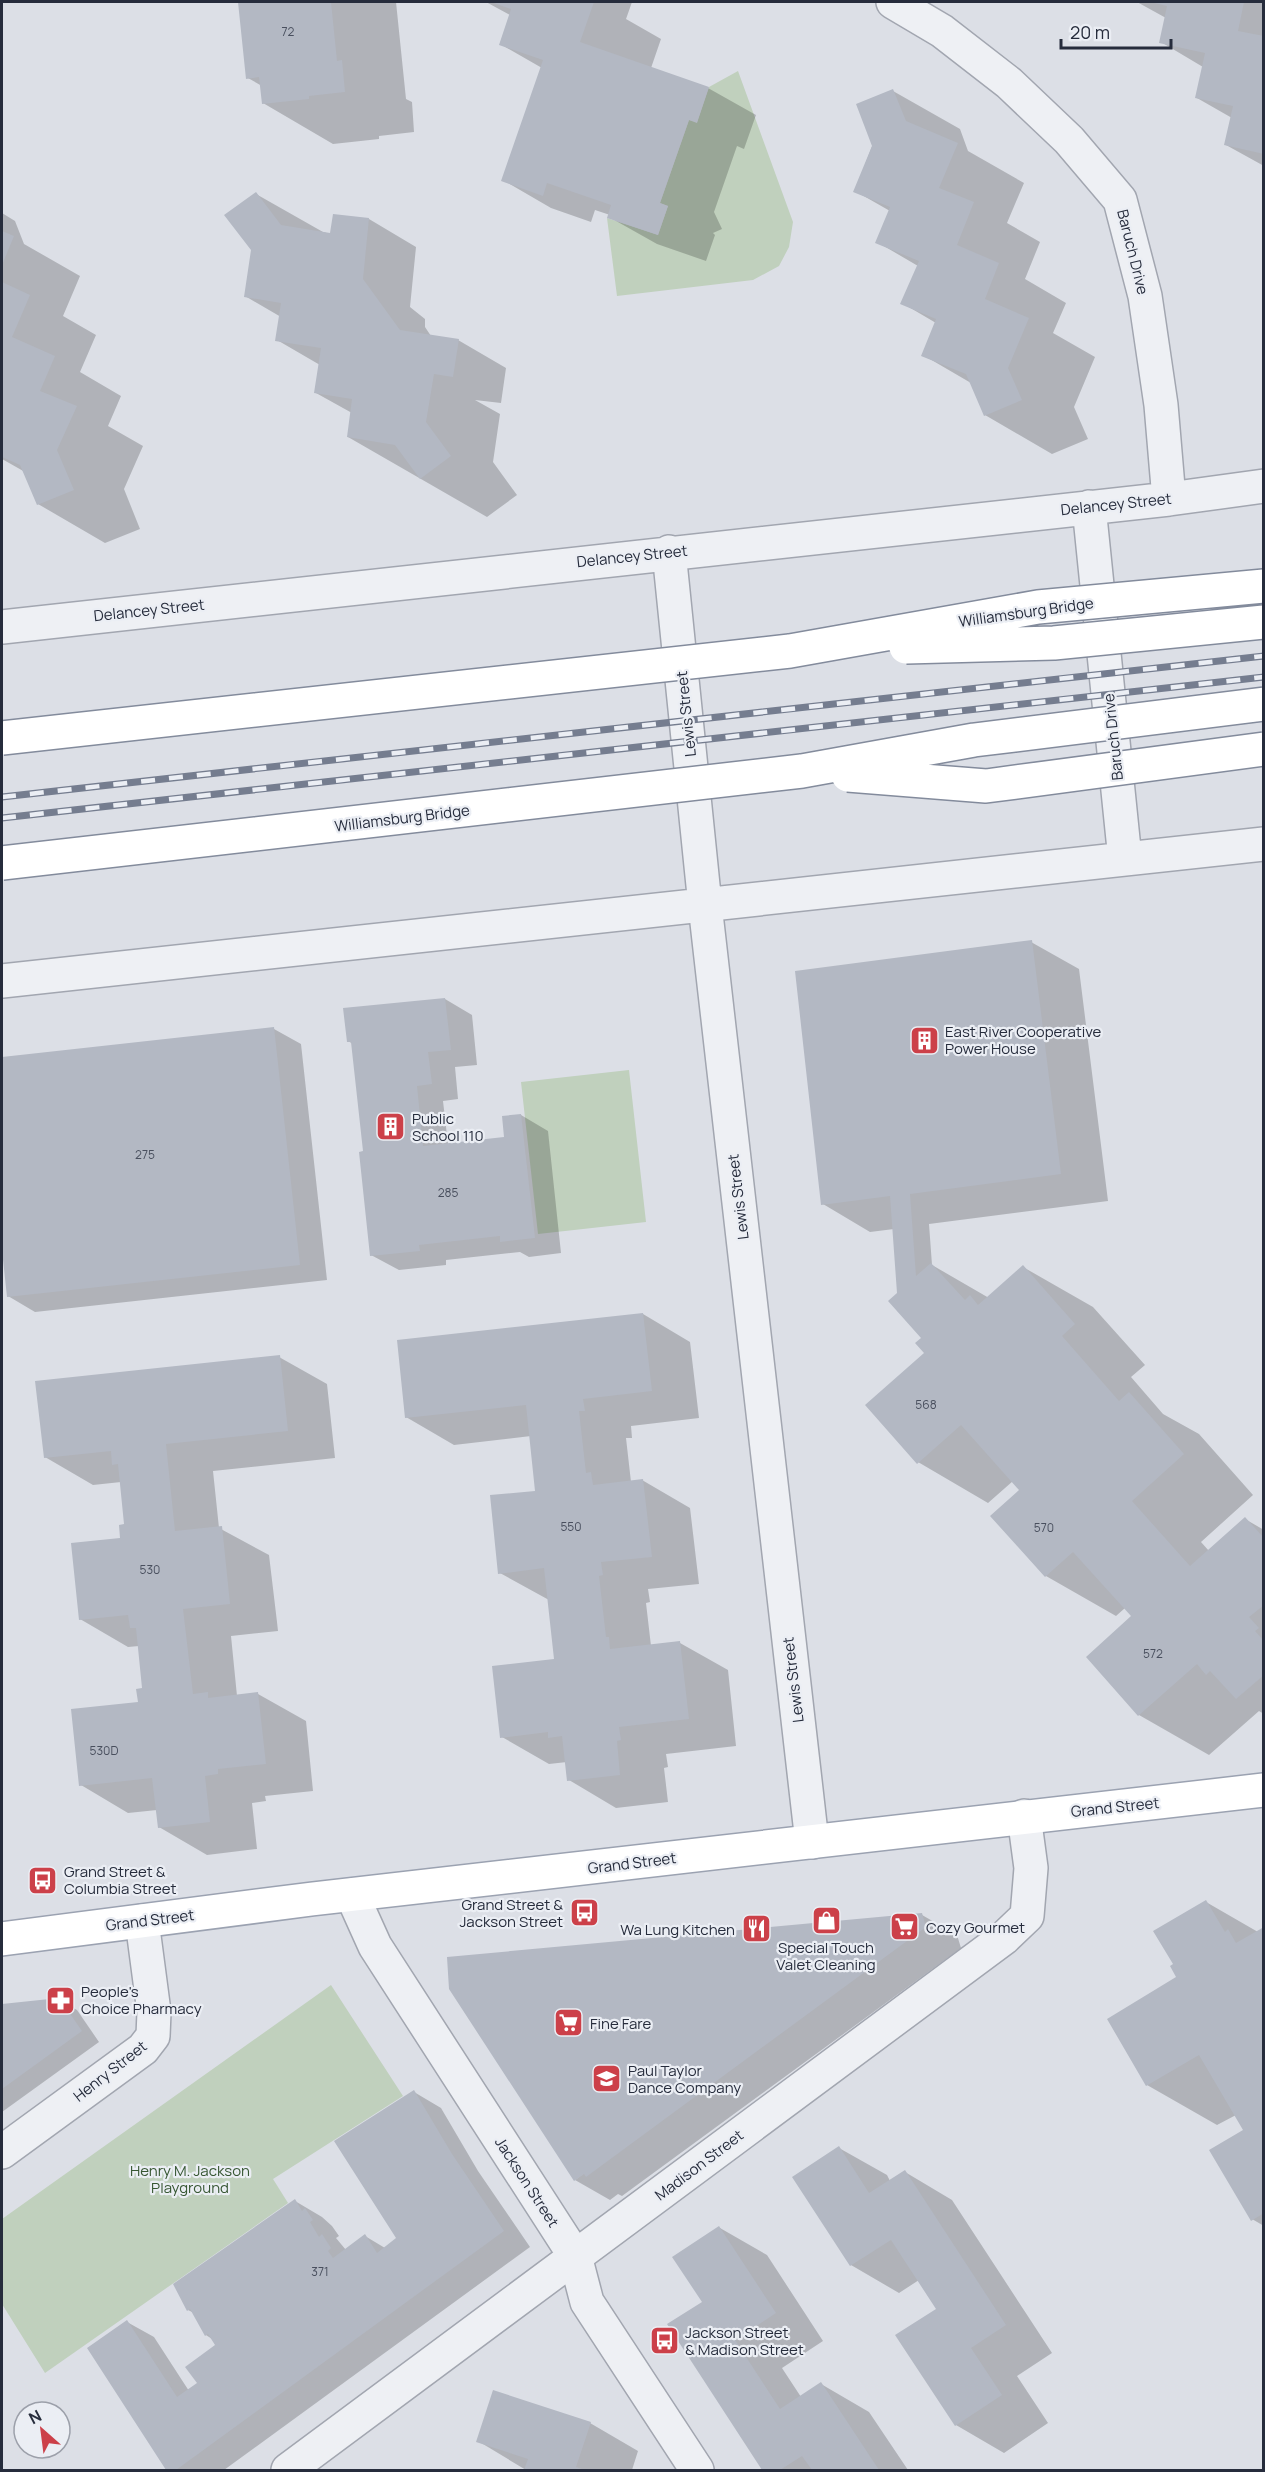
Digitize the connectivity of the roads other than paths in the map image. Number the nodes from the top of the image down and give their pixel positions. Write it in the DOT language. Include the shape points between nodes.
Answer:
graph roads {
  1 [pos="893,2"];
  2 [pos="1263,486"];
  3 [pos="1169,499"];
  4 [pos="1089,507"];
  5 [pos="669,552"];
  6 [pos="1263,586"];
  7 [pos="1263,622"];
  8 [pos="2,627"];
  9 [pos="790,651"];
  10 [pos="1263,704"];
  11 [pos="2,738"];
  12 [pos="1263,749"];
  13 [pos="802,771"];
  14 [pos="1263,844"];
  15 [pos="1125,859"];
  16 [pos="2,863"];
  17 [pos="705,905"];
  18 [pos="2,981"];
  19 [pos="1263,1790"];
  20 [pos="1024,1816"];
  21 [pos="812,1842"];
  22 [pos="352,1895"];
  23 [pos="142,1921"];
  24 [pos="2,1939"];
  25 [pos="2,2152"];
  26 [pos="575,2256"];
  27 [pos="288,2470"];
  28 [pos="697,2470"];
  1 -- 3 [label="street, Baruch Drive" via="942,31 1009,82 1070,141 1120,200 1145,296 1161,405"];
  2 -- 3 [label="street, Delancey Street"];
  3 -- 4 [label="street, Delancey Street"];
  4 -- 5 [label="street, Delancey Street"];
  4 -- 15 [label="street, Baruch Drive"];
  5 -- 8 [label="street, Delancey Street"];
  5 -- 17 [label="street, Lewis Street"];
  6 -- 9 [label="main road, Williamsburg Bridge, bridge" via="1038,607"];
  7 -- 9 [label="main road, Williamsburg Bridge, bridge" via="1054,643"];
  9 -- 11 [label="main road, Williamsburg Bridge, bridge"];
  10 -- 13 [label="main road, Williamsburg Bridge, bridge" via="974,740"];
  12 -- 13 [label="main road, Williamsburg Bridge, bridge" via="986,786"];
  13 -- 16 [label="main road, Williamsburg Bridge, bridge"];
  14 -- 15 [label="street"];
  15 -- 17 [label="street"];
  17 -- 18 [label="street"];
  17 -- 21 [label="street, Lewis Street"];
  19 -- 20 [label="main road, Grand Street"];
  20 -- 21 [label="main road, Grand Street"];
  20 -- 26 [label="street, Madison Street" via="1031,1868 1027,1916 1004,1938"];
  21 -- 22 [label="main road, Grand Street"];
  22 -- 23 [label="main road, Grand Street"];
  22 -- 26 [label="street, Jackson Street" via="375,1946"];
  23 -- 24 [label="main road, Grand Street"];
  23 -- 25 [label="street, Henry Street" via="154,2012 153,2036 143,2049"];
  26 -- 27 [label="street, Madison Street"];
  26 -- 28 [label="street, Jackson Street" via="587,2302"];
}
